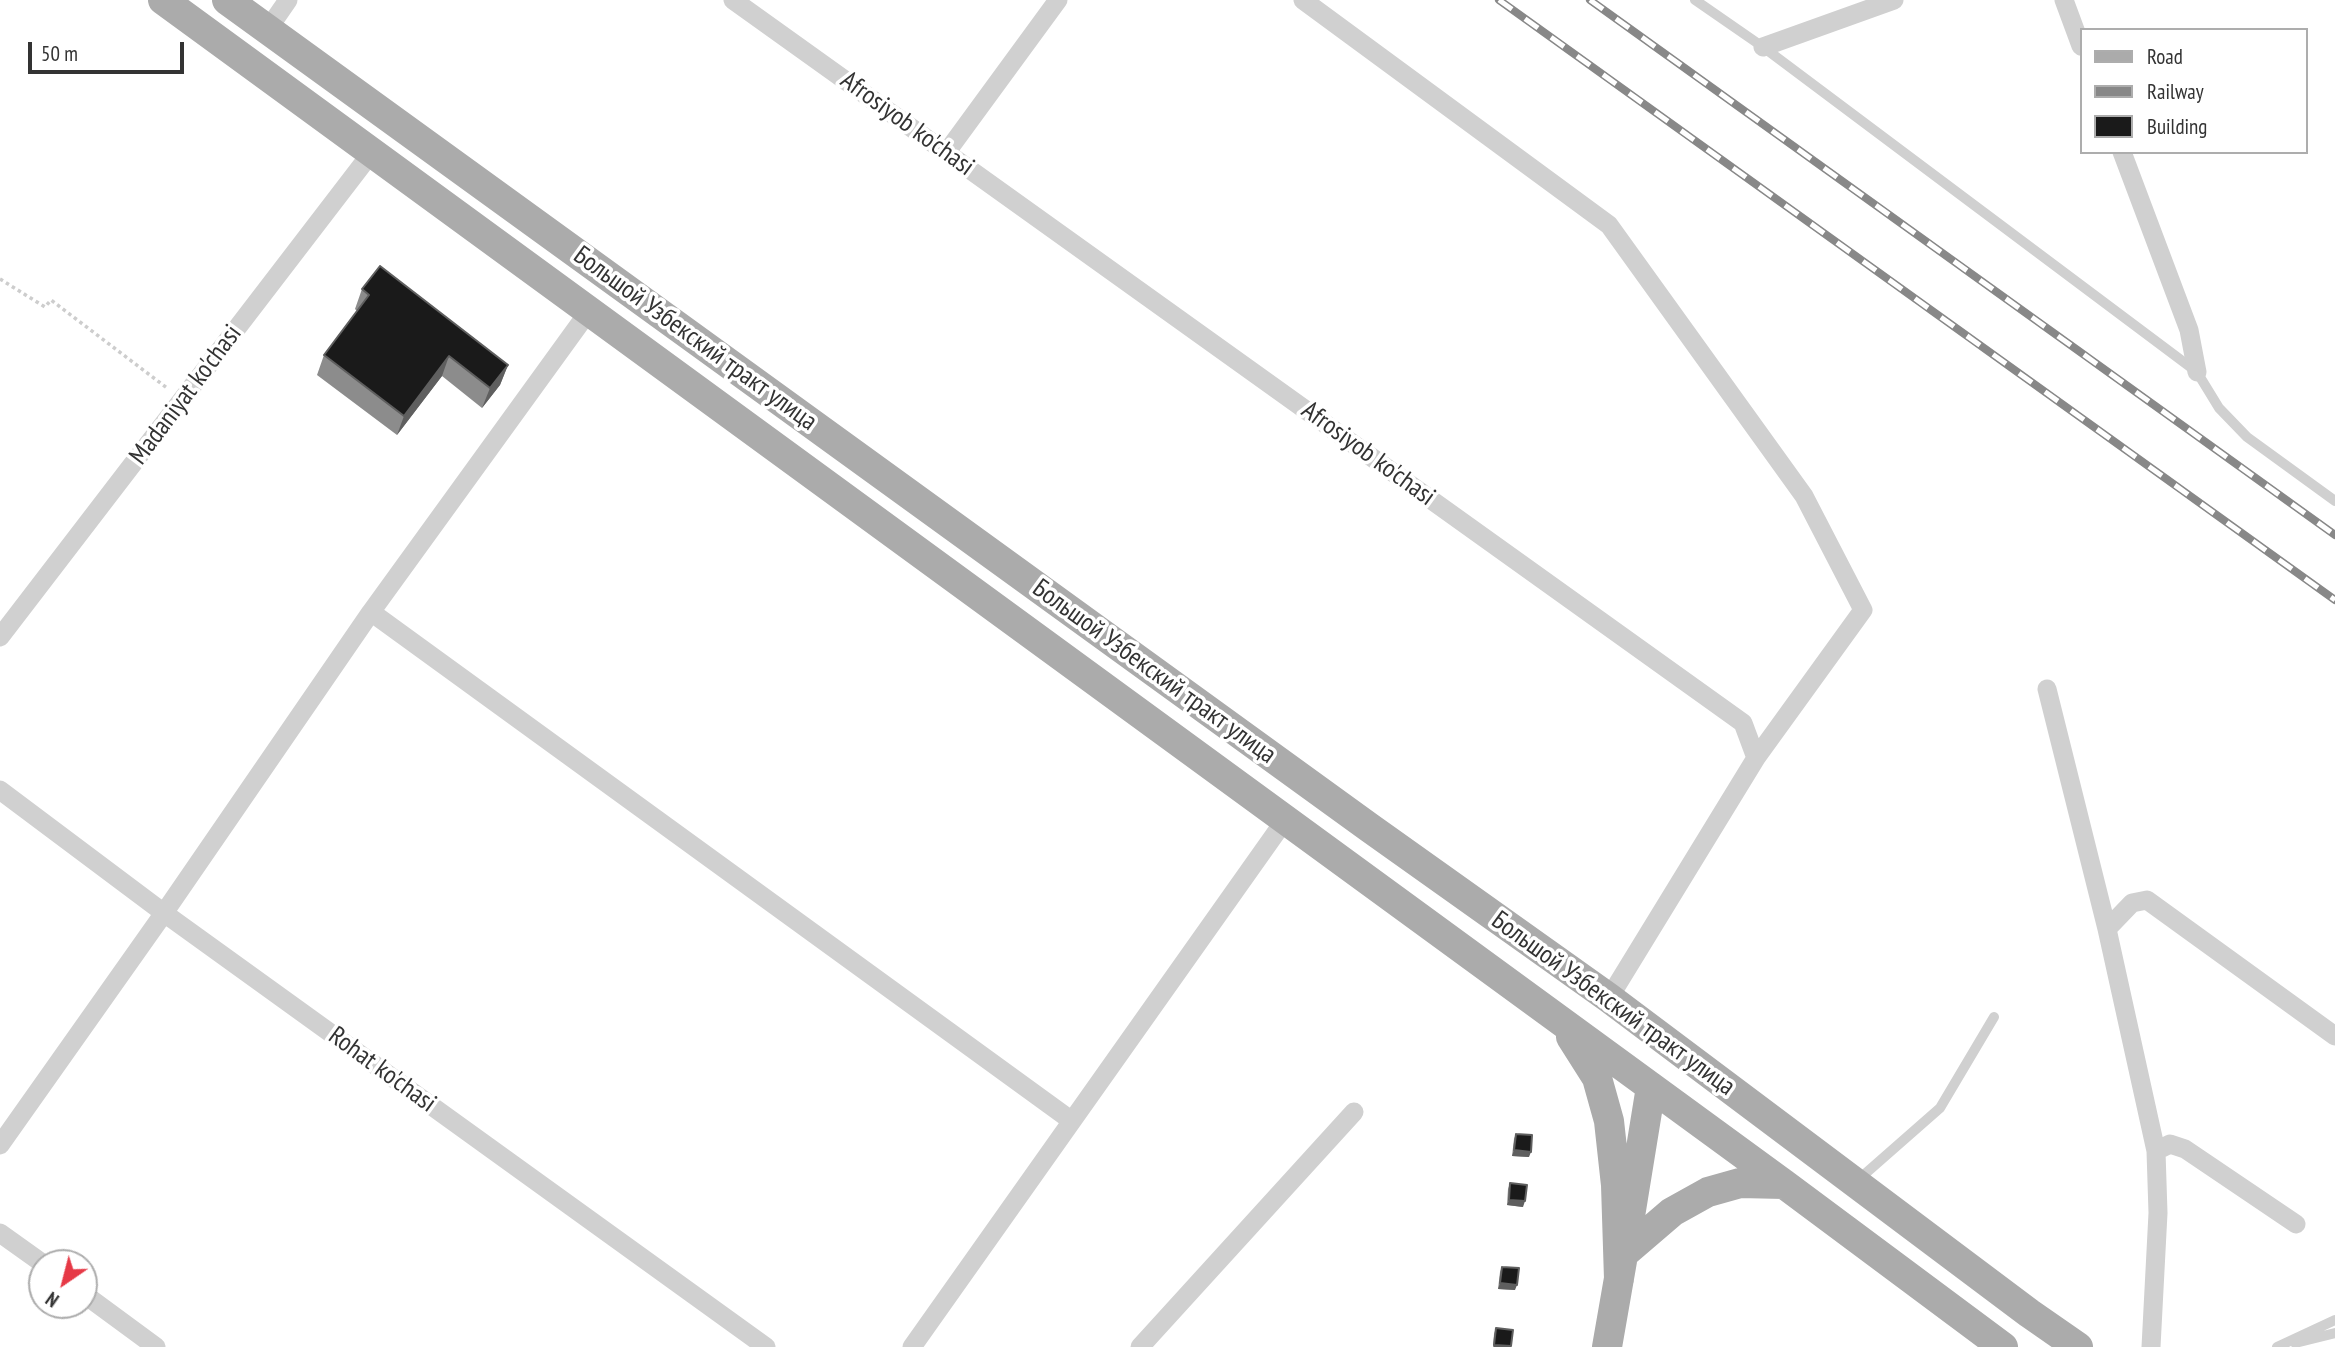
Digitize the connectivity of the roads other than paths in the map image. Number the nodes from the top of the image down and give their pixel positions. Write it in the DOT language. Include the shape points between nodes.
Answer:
graph roads {
  1 [pos="163,0"];
  2 [pos="227,0"];
  3 [pos="288,0"];
  4 [pos="733,0"];
  5 [pos="1058,0"];
  6 [pos="1303,0"];
  7 [pos="1695,0"];
  8 [pos="1894,0"];
  9 [pos="2064,0"];
  10 [pos="268,29"];
  11 [pos="2080,43"];
  12 [pos="1763,47"];
  13 [pos="372,152"];
  14 [pos="946,153"];
  15 [pos="2123,154"];
  16 [pos="589,311"];
  17 [pos="2197,372"];
  18 [pos="2335,501"];
  19 [pos="370,612"];
  20 [pos="0,637"];
  21 [pos="2047,690"];
  22 [pos="1756,758"];
  23 [pos="0,790"];
  24 [pos="1285,820"];
  25 [pos="164,913"];
  26 [pos="2107,929"];
  27 [pos="1609,998"];
  28 [pos="1994,1017"];
  29 [pos="1562,1022"];
  30 [pos="2335,1036"];
  31 [pos="1651,1087"];
  32 [pos="1354,1112"];
  33 [pos="1072,1121"];
  34 [pos="0,1145"];
  35 [pos="2156,1151"];
  36 [pos="1855,1183"];
  37 [pos="1784,1184"];
  38 [pos="2296,1224"];
  39 [pos="0,1233"];
  40 [pos="28,1253"];
  41 [pos="1621,1267"];
  42 [pos="98,1304"];
  43 [pos="2335,1320"];
  44 [pos="2335,1326"];
  45 [pos="2335,1334"];
  46 [pos="2335,1341"];
  47 [pos="156,1347"];
  48 [pos="766,1347"];
  49 [pos="912,1347"];
  50 [pos="1140,1347"];
  51 [pos="1607,1347"];
  52 [pos="2003,1347"];
  53 [pos="2078,1347"];
  54 [pos="2151,1347"];
  55 [pos="2279,1347"];
  56 [pos="2286,1347"];
  1 -- 13 [label="main road, Большой Узбекский тракт улица"];
  2 -- 10 [label="main road, Большой Узбекский тракт улица"];
  3 -- 10 [label="street"];
  4 -- 14 [label="street, Afrosiyob ko'chasi"];
  5 -- 14 [label="street"];
  6 -- 22 [label="street" via="1609,225 1804,496 1863,610"];
  7 -- 12 [label="lane"];
  8 -- 12 [label="street"];
  9 -- 11 [label="street"];
  10 -- 27 [label="main road, Большой Узбекский тракт улица"];
  12 -- 17 [label="lane"];
  13 -- 16 [label="main road, Большой Узбекский тракт улица"];
  13 -- 20 [label="street, Madaniyat ko'chasi"];
  14 -- 22 [label="street, Afrosiyob ko'chasi" via="1742,723"];
  15 -- 17 [label="street" via="2189,330"];
  16 -- 19 [label="street"];
  16 -- 24 [label="main road, Большой Узбекский тракт улица"];
  17 -- 18 [label="lane" via="2219,408 2247,437"];
  19 -- 25 [label="street"];
  19 -- 33 [label="street"];
  21 -- 26 [label="street"];
  22 -- 27 [label="street"];
  23 -- 25 [label="street, Rohat ko'chasi"];
  24 -- 29 [label="main road, Большой Узбекский тракт улица"];
  24 -- 33 [label="street"];
  25 -- 34 [label="street"];
  25 -- 48 [label="street, Rohat ko'chasi"];
  26 -- 30 [label="street" via="2132,903 2147,900"];
  26 -- 35 [label="street"];
  27 -- 36 [label="main road, Большой Узбекский тракт улица"];
  28 -- 36 [label="lane" via="1940,1108"];
  29 -- 31 [label="main road, Большой Узбекский тракт улица"];
  29 -- 41 [label="main road" via="1597,1078 1609,1121"];
  31 -- 37 [label="main road, Большой Узбекский тракт улица"];
  31 -- 41 [label="main road"];
  32 -- 50 [label="street"];
  33 -- 49 [label="street"];
  35 -- 38 [label="street" via="2170,1144 2185,1149"];
  35 -- 54 [label="street" via="2158,1213"];
  36 -- 53 [label="main road, Большой Узбекский тракт улица"];
  37 -- 41 [label="main road" via="1740,1183 1708,1192 1672,1212"];
  37 -- 52 [label="main road, Большой Узбекский тракт улица"];
  39 -- 40 [label="street"];
  41 -- 51 [label="main road"];
  42 -- 47 [label="street"];
  43 -- 55 [label="lane"];
  44 -- 55 [label="lane"];
  45 -- 55 [label="lane"];
  46 -- 56 [label="lane"];
}
